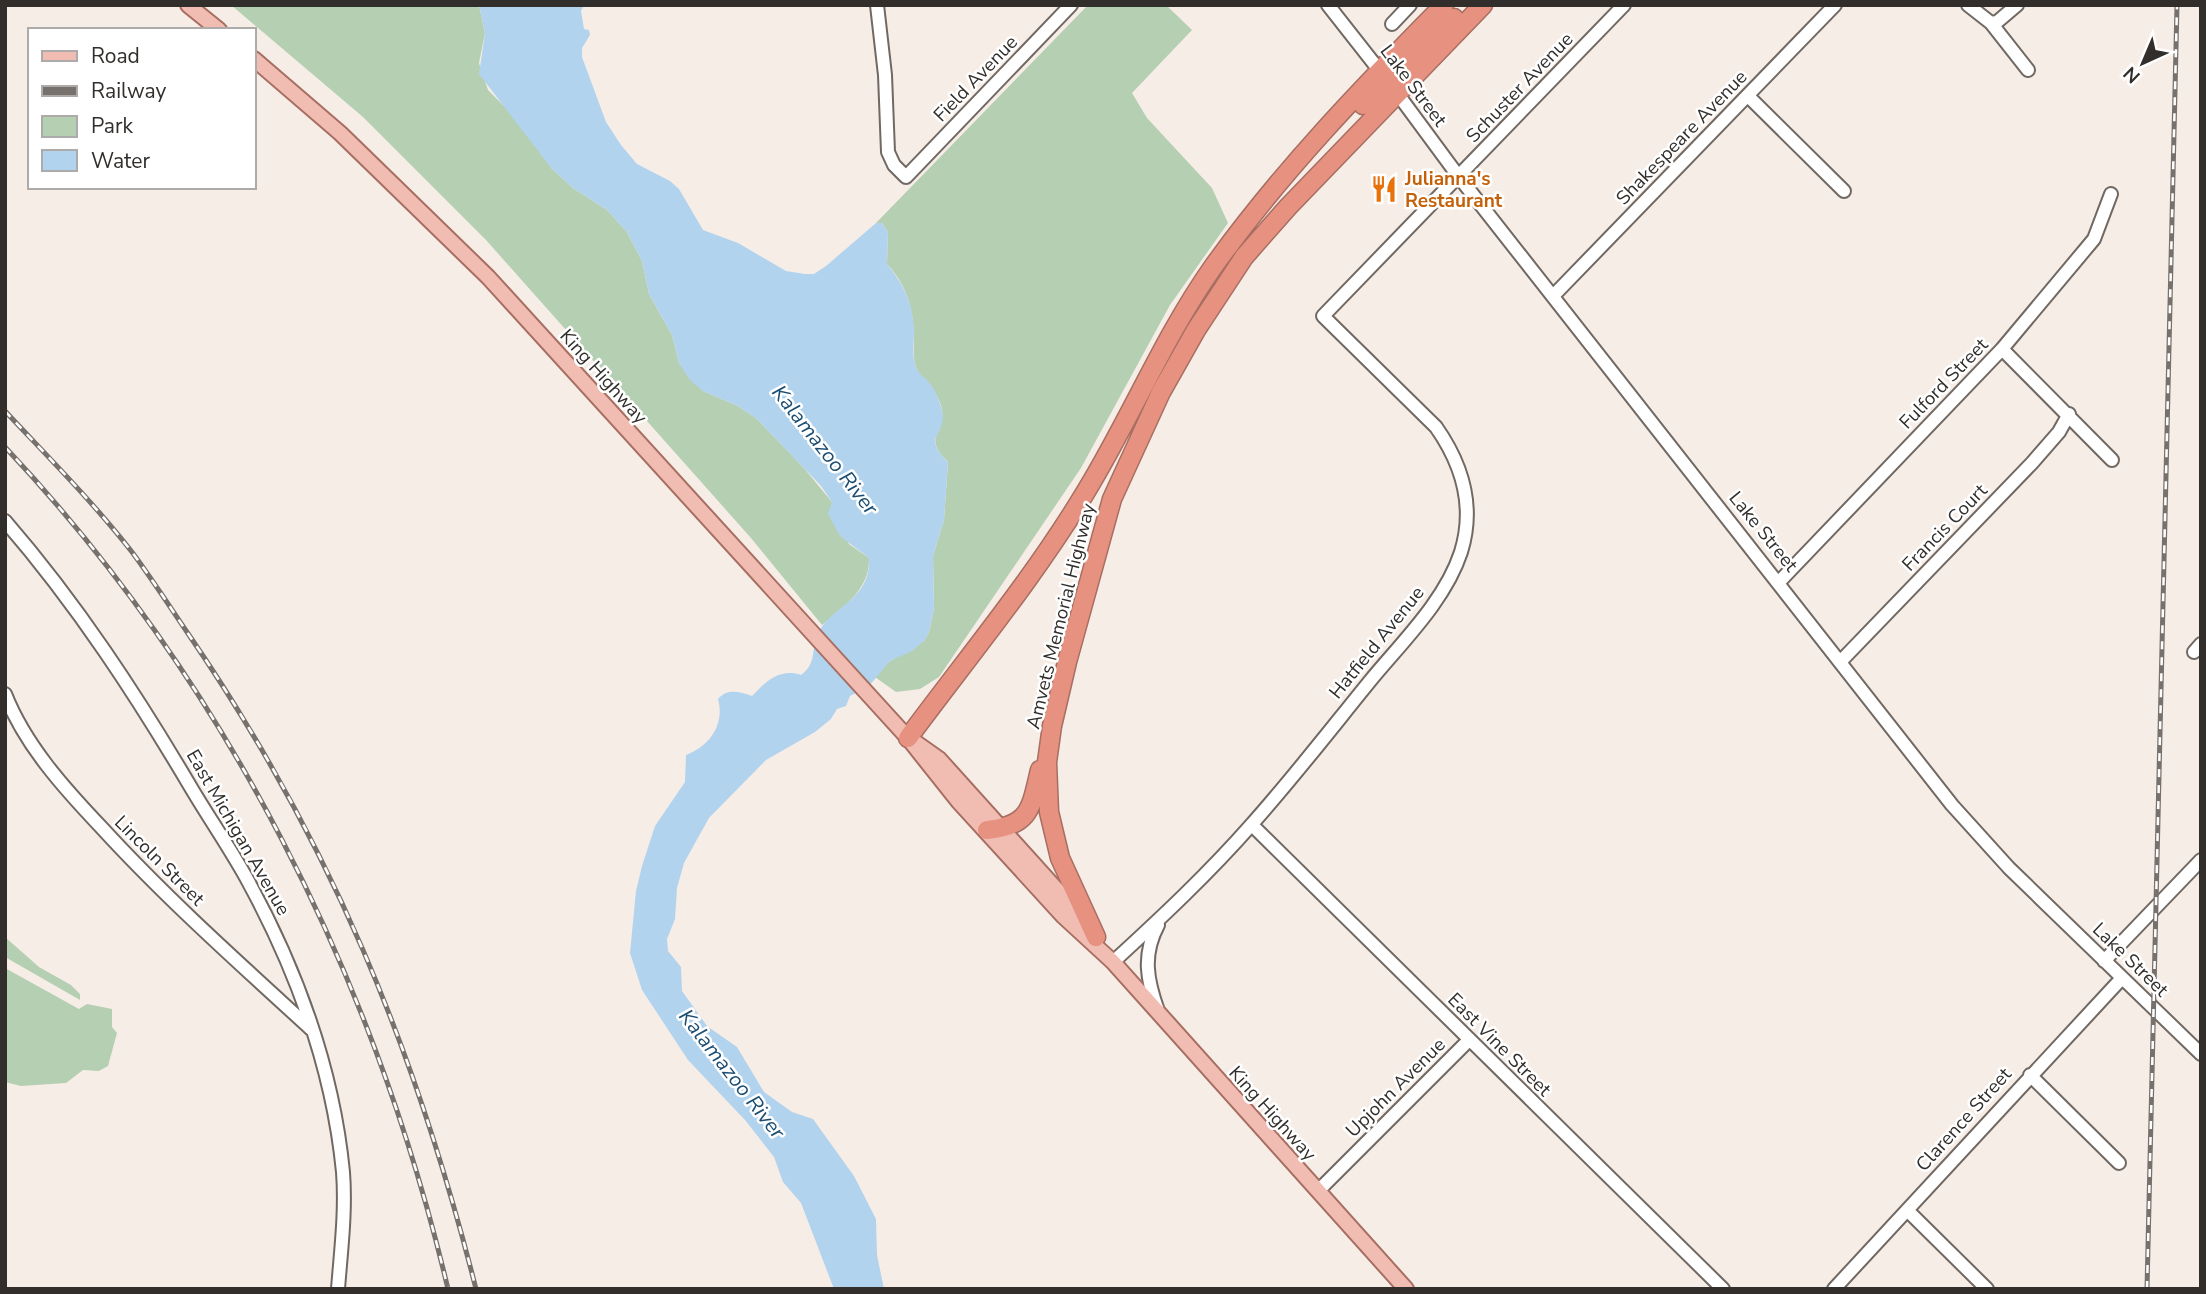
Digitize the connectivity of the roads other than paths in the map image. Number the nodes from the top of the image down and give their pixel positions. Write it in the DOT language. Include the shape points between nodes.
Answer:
graph roads {
  1 [pos="188,5"];
  2 [pos="1071,5"];
  3 [pos="1328,5"];
  4 [pos="1410,5"];
  5 [pos="1444,5"];
  6 [pos="1466,5"];
  7 [pos="1483,5"];
  8 [pos="1624,5"];
  9 [pos="1835,5"];
  10 [pos="1968,5"];
  11 [pos="2017,5"];
  12 [pos="881,7"];
  13 [pos="1991,23"];
  14 [pos="1392,24"];
  15 [pos="217,28"];
  16 [pos="256,61"];
  17 [pos="2028,70"];
  18 [pos="1388,82"];
  19 [pos="1748,96"];
  20 [pos="1459,177"];
  21 [pos="1844,191"];
  22 [pos="2111,194"];
  23 [pos="1554,295"];
  24 [pos="1324,316"];
  25 [pos="2002,349"];
  26 [pos="2068,414"];
  27 [pos="2112,460"];
  28 [pos="5,521"];
  29 [pos="1779,582"];
  30 [pos="1841,662"];
  31 [pos="5,694"];
  32 [pos="1052,726"];
  33 [pos="908,738"];
  34 [pos="1252,825"];
  35 [pos="995,829"];
  36 [pos="2201,860"];
  37 [pos="1162,917"];
  38 [pos="1096,937"];
  39 [pos="2105,961"];
  40 [pos="1113,962"];
  41 [pos="2122,978"];
  42 [pos="1160,1015"];
  43 [pos="314,1032"];
  44 [pos="1469,1040"];
  45 [pos="2201,1054"];
  46 [pos="2030,1075"];
  47 [pos="2119,1163"];
  48 [pos="1318,1191"];
  49 [pos="1907,1210"];
  50 [pos="338,1289"];
  51 [pos="1406,1289"];
  52 [pos="1723,1289"];
  53 [pos="1834,1289"];
  54 [pos="1987,1289"];
  1 -- 15 [label="main road"];
  2 -- 12 [label="street, Field Avenue" via="906,177 888,152"];
  3 -- 18 [label="street, Lake Street"];
  4 -- 14 [label="street"];
  5 -- 18 [label="highway, Amvets Memorial Highway"];
  6 -- 18 [label="highway"];
  7 -- 18 [label="highway, Amvets Memorial Highway"];
  8 -- 20 [label="street, Schuster Avenue"];
  9 -- 19 [label="street, Shakespeare Avenue"];
  10 -- 13 [label="street"];
  11 -- 13 [label="street"];
  13 -- 17 [label="street"];
  16 -- 33 [label="main road, King Highway" via="340,133 488,277"];
  18 -- 20 [label="street, Lake Street"];
  18 -- 32 [label="highway, Amvets Memorial Highway" via="1262,235 1196,330 1112,499"];
  18 -- 33 [label="highway, Amvets Memorial Highway" via="1303,153 1211,270 1083,496"];
  19 -- 21 [label="street"];
  19 -- 23 [label="street, Shakespeare Avenue"];
  20 -- 23 [label="street, Lake Street"];
  20 -- 24 [label="street, Schuster Avenue"];
  22 -- 25 [label="street, Fulford Street" via="2094,239"];
  23 -- 29 [label="street, Lake Street"];
  24 -- 34 [label="street, Hatfield Avenue" via="1436,427 1448,445 1466,496 1464,539 1455,568 1435,602"];
  25 -- 26 [label="street"];
  25 -- 29 [label="street, Fulford Street"];
  26 -- 27 [label="street"];
  26 -- 30 [label="street, Francis Court" via="2032,463"];
  28 -- 43 [label="street, East Michigan Avenue" via="65,594 143,706 247,879"];
  29 -- 30 [label="street, Lake Street"];
  30 -- 39 [label="street, Lake Street" via="1978,835"];
  31 -- 43 [label="street, Lincoln Street" via="21,726 74,799 190,918"];
  32 -- 35 [label="highway" via="1031,806 1022,820"];
  32 -- 38 [label="highway, Amvets Memorial Highway" via="1047,785 1054,835 1068,880"];
  33 -- 35 [label="main road, King Highway" via="958,801"];
  34 -- 37 [label="street, Hatfield Avenue"];
  34 -- 44 [label="street, East Vine Street"];
  35 -- 38 [label="main road, King Highway"];
  35 -- 40 [label="main road, King Highway" via="1063,916"];
  36 -- 39 [label="street"];
  37 -- 40 [label="street, Hatfield Avenue"];
  37 -- 42 [label="street" via="1147,960"];
  38 -- 40 [label="main road, King Highway"];
  39 -- 41 [label="street, Lake Street"];
  40 -- 42 [label="main road, King Highway"];
  41 -- 45 [label="street, Lake Street"];
  41 -- 46 [label="street, Clarence Street"];
  42 -- 48 [label="main road, King Highway"];
  43 -- 50 [label="street, East Michigan Avenue" via="343,1172"];
  44 -- 48 [label="street, Upjohn Avenue"];
  44 -- 52 [label="street, East Vine Street"];
  46 -- 47 [label="street"];
  46 -- 49 [label="street, Clarence Street"];
  48 -- 51 [label="main road, King Highway"];
  49 -- 53 [label="street, Clarence Street"];
  49 -- 54 [label="street"];
}
